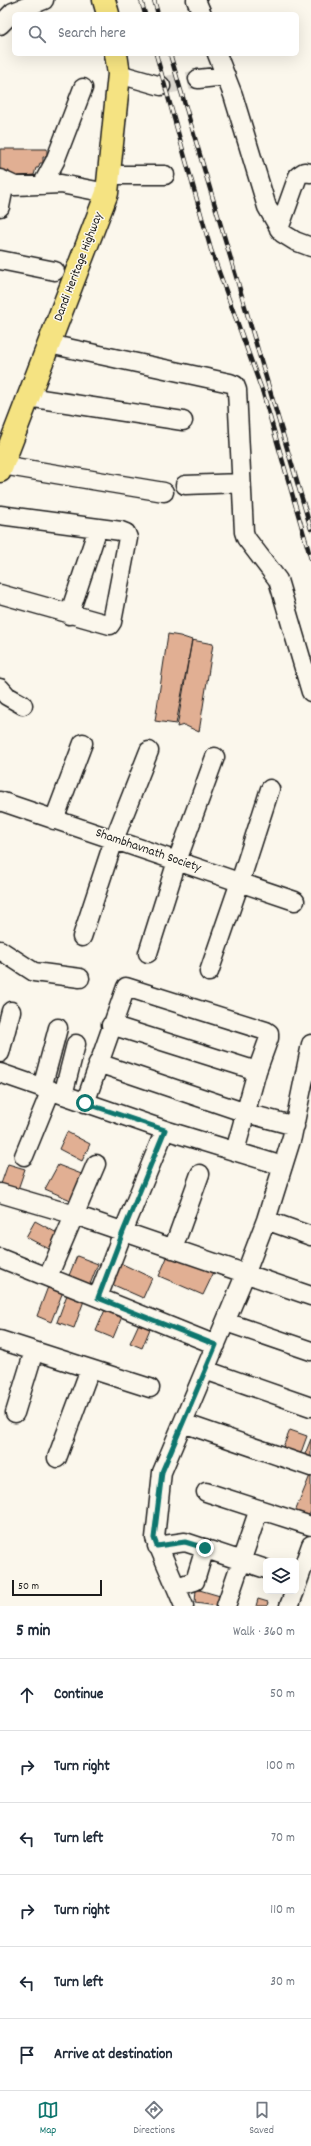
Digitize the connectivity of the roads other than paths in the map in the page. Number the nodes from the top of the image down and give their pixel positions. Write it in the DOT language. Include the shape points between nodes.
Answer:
graph roads {
  1 [pos="44,0"];
  2 [pos="104,0"];
  3 [pos="196,0"];
  4 [pos="13,12"];
  5 [pos="107,12"];
  6 [pos="201,12"];
  7 [pos="12,13"];
  8 [pos="0,25"];
  9 [pos="218,56"];
  10 [pos="117,64"];
  11 [pos="226,76"];
  12 [pos="198,80"];
  13 [pos="161,86"];
  14 [pos="84,88"];
  15 [pos="311,172"];
  16 [pos="165,175"];
  17 [pos="3,181"];
  18 [pos="108,184"];
  19 [pos="42,185"];
  20 [pos="0,207"];
  21 [pos="279,229"];
  22 [pos="311,247"];
  23 [pos="0,260"];
  24 [pos="55,271"];
  25 [pos="49,344"];
  26 [pos="28,397"];
  27 [pos="184,421"];
  28 [pos="1,468"];
  29 [pos="241,483"];
  30 [pos="185,485"];
  31 [pos="164,492"];
  32 [pos="0,514"];
  33 [pos="98,528"];
  34 [pos="0,594"];
  35 [pos="69,615"];
  36 [pos="0,688"];
  37 [pos="311,692"];
  38 [pos="23,705"];
  39 [pos="83,743"];
  40 [pos="149,751"];
  41 [pos="215,757"];
  42 [pos="270,789"];
  43 [pos="0,801"];
  44 [pos="54,820"];
  45 [pos="114,840"];
  46 [pos="177,861"];
  47 [pos="240,882"];
  48 [pos="295,901"];
  49 [pos="82,938"];
  50 [pos="0,950"];
  51 [pos="148,953"];
  52 [pos="209,972"];
  53 [pos="80,978"];
  54 [pos="12,1011"];
  55 [pos="112,1025"];
  56 [pos="58,1028"];
  57 [pos="76,1044"];
  58 [pos="311,1044"];
  59 [pos="0,1053"];
  60 [pos="98,1063"];
  61 [pos="257,1071"];
  62 [pos="0,1073"];
  63 [pos="52,1091"];
  64 [pos="85,1103"];
  65 [pos="246,1113"];
  66 [pos="295,1126"];
  67 [pos="165,1130"];
  68 [pos="235,1151"];
  69 [pos="24,1156"];
  70 [pos="96,1164"];
  71 [pos="283,1166"];
  72 [pos="200,1174"];
  73 [pos="0,1193"];
  74 [pos="75,1215"];
  75 [pos="266,1220"];
  76 [pos="123,1232"];
  77 [pos="311,1236"];
  78 [pos="173,1249"];
  79 [pos="0,1258"];
  80 [pos="245,1275"];
  81 [pos="48,1277"];
  82 [pos="311,1296"];
  83 [pos="98,1298"];
  84 [pos="226,1322"];
  85 [pos="0,1340"];
  86 [pos="216,1345"];
  87 [pos="34,1351"];
  88 [pos="311,1351"];
  89 [pos="90,1369"];
  90 [pos="205,1370"];
  91 [pos="150,1388"];
  92 [pos="311,1407"];
  93 [pos="15,1412"];
  94 [pos="183,1423"];
  95 [pos="58,1458"];
  96 [pos="311,1467"];
  97 [pos="206,1492"];
  98 [pos="259,1509"];
  99 [pos="311,1526"];
  100 [pos="311,1545"];
  101 [pos="157,1546"];
  102 [pos="205,1548"];
  103 [pos="241,1560"];
  104 [pos="263,1568"];
  105 [pos="299,1584"];
  106 [pos="176,1587"];
  107 [pos="294,1594"];
  108 [pos="184,1606"];
  109 [pos="226,1606"];
  110 [pos="289,1606"];
  1 -- 4 [label="street"];
  2 -- 5 [label="highway"];
  3 -- 6 [label="street"];
  7 -- 8 [label="street"];
  9 -- 11 [label="street"];
  10 -- 13 [label="street"];
  10 -- 18 [label="highway, Dandi Heritage Highway"];
  11 -- 12 [label="street"];
  11 -- 21 [label="street" via="264,201"];
  14 -- 19 [label="street" via="55,161"];
  15 -- 21 [label="street" via="304,172 298,176"];
  16 -- 18 [label="street"];
  17 -- 19 [label="street" via="15,186"];
  17 -- 20 [label="street"];
  18 -- 19 [label="street"];
  18 -- 25 [label="highway, Dandi Heritage Highway"];
  21 -- 22 [label="street" via="287,237"];
  23 -- 24 [label="street"];
  25 -- 26 [label="highway, Dandi Heritage Highway"];
  25 -- 29 [label="street" via="235,385"];
  26 -- 27 [label="street"];
  26 -- 28 [label="highway, Dandi Heritage Highway"];
  28 -- 31 [label="street"];
  29 -- 30 [label="street"];
  29 -- 37 [label="street" via="246,538 278,580"];
  32 -- 33 [label="street"];
  33 -- 35 [label="street"];
  33 -- 35 [label="street" via="121,532 128,538 112,622 106,625"];
  34 -- 35 [label="street"];
  36 -- 38 [label="street" via="7,696"];
  39 -- 44 [label="street"];
  40 -- 45 [label="street"];
  41 -- 46 [label="street"];
  42 -- 47 [label="street"];
  43 -- 44 [label="street, Shambhavnath Society"];
  44 -- 45 [label="street, Shambhavnath Society"];
  45 -- 46 [label="street, Shambhavnath Society"];
  45 -- 49 [label="street"];
  46 -- 47 [label="street, Shambhavnath Society"];
  46 -- 51 [label="street"];
  47 -- 48 [label="street, Shambhavnath Society"];
  47 -- 52 [label="street"];
  50 -- 53 [label="street" via="34,972"];
  54 -- 59 [label="street"];
  55 -- 60 [label="street"];
  55 -- 61 [label="street"];
  55 -- 61 [label="street" via="124,989 128,987 266,1031 269,1038"];
  56 -- 63 [label="street"];
  57 -- 63 [label="street"];
  58 -- 66 [label="street"];
  60 -- 64 [label="street"];
  60 -- 65 [label="street"];
  61 -- 65 [label="street"];
  62 -- 63 [label="street"];
  63 -- 64 [label="street"];
  63 -- 69 [label="street"];
  64 -- 67 [label="street"];
  65 -- 66 [label="street"];
  65 -- 68 [label="street"];
  66 -- 71 [label="street"];
  67 -- 68 [label="street"];
  67 -- 76 [label="street"];
  68 -- 71 [label="street"];
  70 -- 74 [label="street"];
  71 -- 75 [label="street"];
  72 -- 78 [label="street"];
  73 -- 74 [label="street"];
  74 -- 76 [label="street"];
  74 -- 81 [label="street"];
  75 -- 77 [label="street"];
  75 -- 80 [label="street"];
  76 -- 78 [label="street"];
  76 -- 83 [label="street"];
  78 -- 80 [label="street"];
  79 -- 81 [label="street"];
  80 -- 82 [label="street"];
  80 -- 84 [label="street"];
  81 -- 83 [label="street"];
  83 -- 86 [label="street"];
  84 -- 86 [label="street"];
  84 -- 88 [label="street"];
  85 -- 87 [label="street"];
  86 -- 90 [label="street"];
  87 -- 89 [label="street"];
  87 -- 93 [label="street"];
  89 -- 91 [label="street"];
  89 -- 95 [label="street"];
  90 -- 92 [label="street"];
  90 -- 94 [label="street"];
  94 -- 96 [label="street"];
  94 -- 101 [label="street" via="162,1472 154,1538"];
  97 -- 98 [label="street"];
  98 -- 99 [label="street"];
  98 -- 103 [label="street"];
  100 -- 105 [label="street"];
  101 -- 102 [label="street" via="185,1542"];
  101 -- 106 [label="street"];
  102 -- 103 [label="street"];
  102 -- 106 [label="street" via="195,1581"];
  103 -- 104 [label="street"];
  103 -- 109 [label="street"];
  106 -- 108 [label="street"];
  107 -- 110 [label="street"];
}
